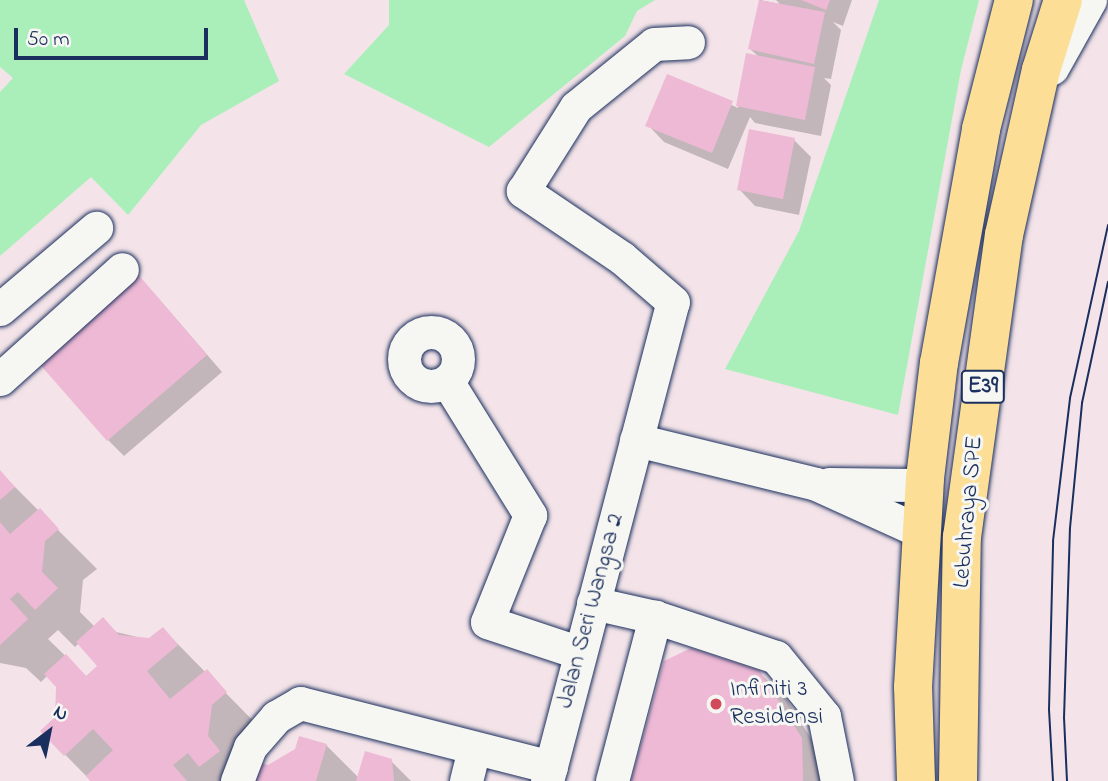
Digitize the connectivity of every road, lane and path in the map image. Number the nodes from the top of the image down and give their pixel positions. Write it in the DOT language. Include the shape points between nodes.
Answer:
graph roads {
  1 [pos="1014,0"];
  2 [pos="1063,0"];
  3 [pos="1090,0"];
  4 [pos="688,41"];
  5 [pos="1052,68"];
  6 [pos="96,228"];
  7 [pos="122,269"];
  8 [pos="0,309"];
  9 [pos="0,379"];
  10 [pos="447,382"];
  11 [pos="636,440"];
  12 [pos="816,484"];
  13 [pos="914,485"];
  14 [pos="911,527"];
  15 [pos="593,603"];
  16 [pos="655,617"];
  17 [pos="580,653"];
  18 [pos="474,749"];
  19 [pos="549,774"];
  20 [pos="237,781"];
  21 [pos="466,781"];
  22 [pos="612,781"];
  23 [pos="837,781"];
  24 [pos="916,781"];
  25 [pos="958,781"];
  1 -- 24 [label="highway, Lebuhraya SPE / E39" via="981,129 933,414 913,687"];
  2 -- 25 [label="highway, Lebuhraya SPE / E39" via="1041,70 1004,234 962,537"];
  3 -- 5 [label="street"];
  4 -- 11 [label="street, Jalan Seri Wangsa 2" via="654,44 585,98 536,165 523,191 622,258 673,302"];
  6 -- 8 [label="street"];
  7 -- 9 [label="street"];
  10 -- 17 [label="street" via="530,515 487,622"];
  11 -- 12 [label="street"];
  11 -- 15 [label="street, Jalan Seri Wangsa 2"];
  12 -- 13 [label="street"];
  12 -- 14 [label="street"];
  15 -- 16 [label="street"];
  15 -- 17 [label="street, Jalan Seri Wangsa 2"];
  16 -- 22 [label="street"];
  16 -- 23 [label="street" via="776,657 824,716"];
  17 -- 19 [label="street, Jalan Seri Wangsa 2"];
  18 -- 19 [label="street"];
  18 -- 20 [label="street" via="300,703 276,717 250,747"];
  18 -- 21 [label="street"];
}
